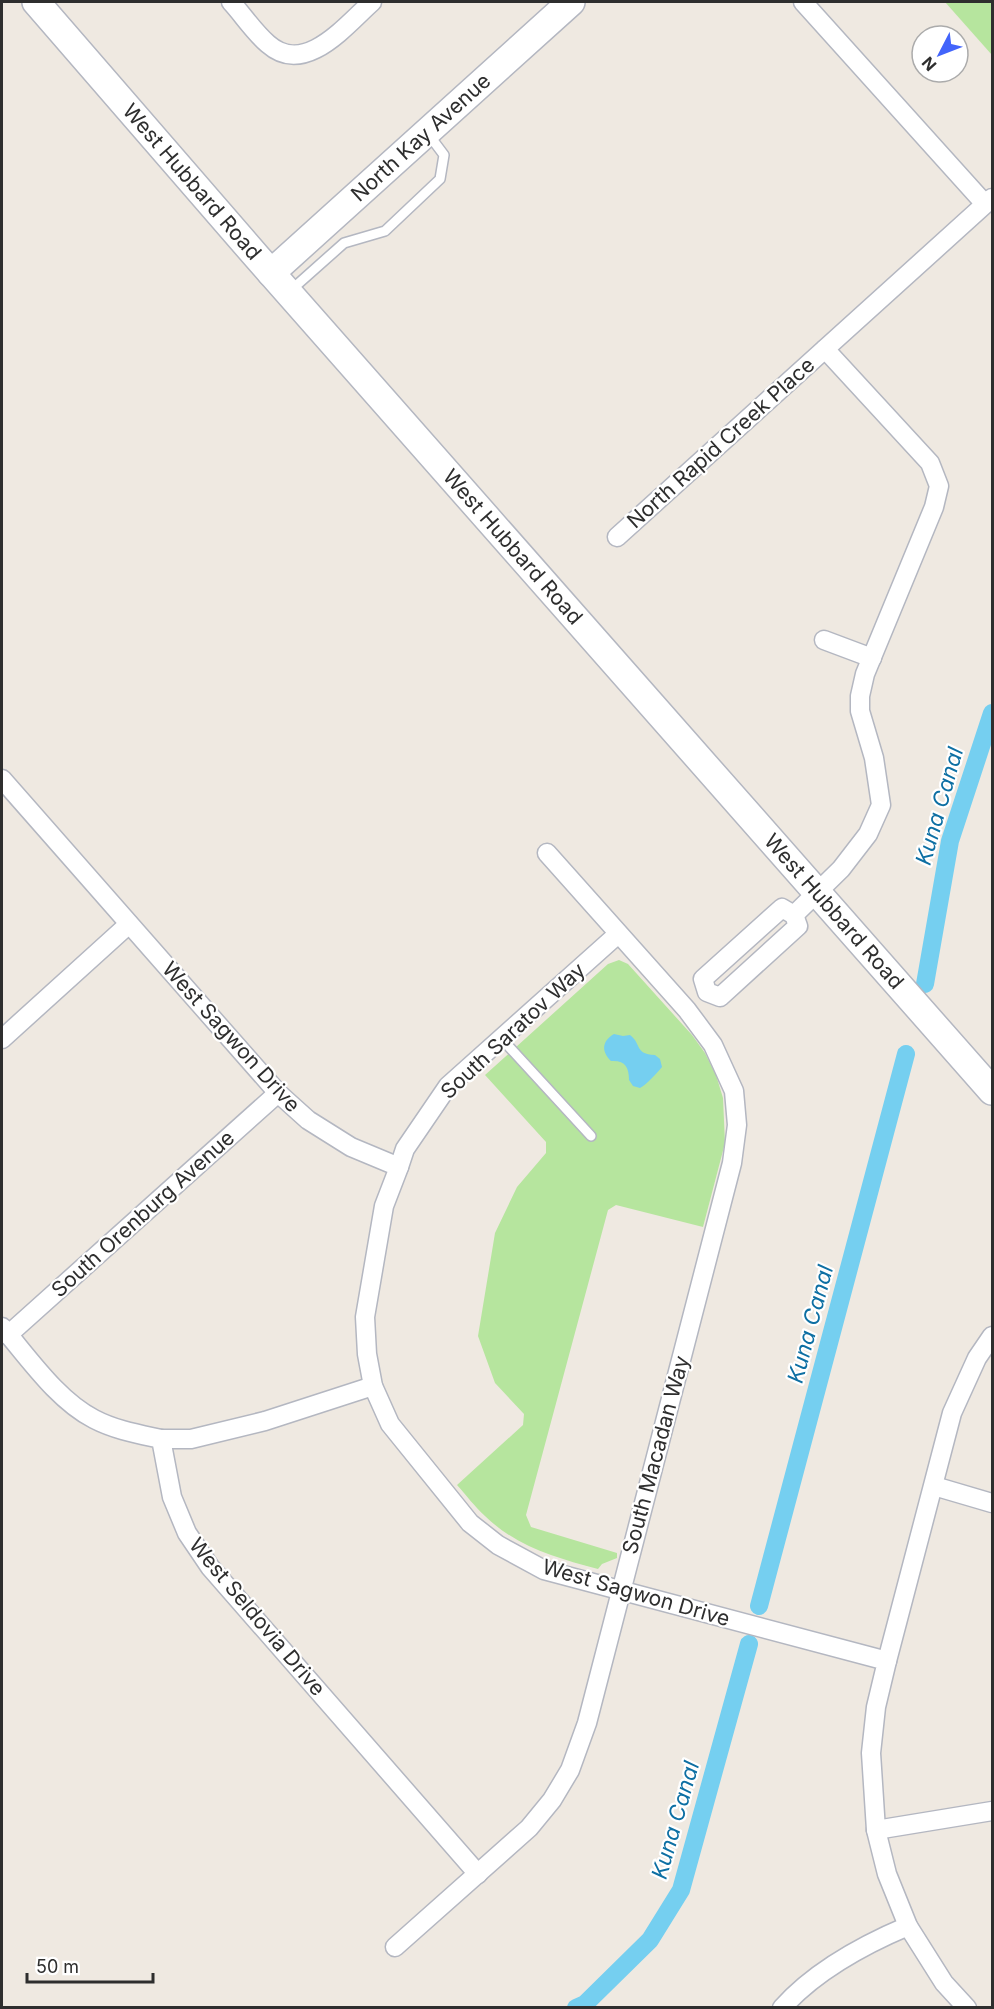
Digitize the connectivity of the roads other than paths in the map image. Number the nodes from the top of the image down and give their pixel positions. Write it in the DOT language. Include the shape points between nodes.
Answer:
graph roads {
  1 [pos="36,2"];
  2 [pos="231,2"];
  3 [pos="372,2"];
  4 [pos="803,2"];
  5 [pos="568,3"];
  6 [pos="427,133"];
  7 [pos="989,201"];
  8 [pos="280,283"];
  9 [pos="825,349"];
  10 [pos="617,537"];
  11 [pos="824,640"];
  12 [pos="872,658"];
  13 [pos="2,779"];
  14 [pos="547,853"];
  15 [pos="817,892"];
  16 [pos="794,915"];
  17 [pos="129,924"];
  18 [pos="618,934"];
  19 [pos="707,992"];
  20 [pos="687,1010"];
  21 [pos="500,1037"];
  22 [pos="2,1039"];
  23 [pos="993,1091"];
  24 [pos="278,1094"];
  25 [pos="591,1136"];
  26 [pos="399,1167"];
  27 [pos="5,1331"];
  28 [pos="993,1336"];
  29 [pos="373,1386"];
  30 [pos="161,1439"];
  31 [pos="934,1486"];
  32 [pos="993,1503"];
  33 [pos="621,1590"];
  34 [pos="887,1661"];
  35 [pos="993,1810"];
  36 [pos="876,1830"];
  37 [pos="478,1874"];
  38 [pos="908,1926"];
  39 [pos="395,1947"];
  40 [pos="782,2007"];
  41 [pos="966,2007"];
  1 -- 8 [label="street, West Hubbard Road"];
  2 -- 3 [label="street" via="269,45 296,55 322,46"];
  4 -- 7 [label="street"];
  5 -- 6 [label="street, North Kay Avenue"];
  6 -- 8 [label="street, North Kay Avenue"];
  6 -- 8 [label="lane" via="444,155 440,179 385,231 344,243"];
  7 -- 9 [label="street, North Rapid Creek Place"];
  8 -- 15 [label="street, West Hubbard Road"];
  9 -- 10 [label="street, North Rapid Creek Place"];
  9 -- 12 [label="street" via="930,464 939,486"];
  11 -- 12 [label="street"];
  12 -- 15 [label="street" via="860,696 860,711 874,759 881,805 868,834 842,869"];
  13 -- 17 [label="street, West Sagwon Drive"];
  14 -- 18 [label="street, South Macadan Way"];
  15 -- 16 [label="street"];
  15 -- 23 [label="street, West Hubbard Road"];
  16 -- 19 [label="street" via="798,926 720,997"];
  16 -- 19 [label="street" via="782,908 703,979"];
  17 -- 22 [label="street"];
  17 -- 24 [label="street, West Sagwon Drive"];
  18 -- 20 [label="street, South Macadan Way"];
  18 -- 21 [label="street, South Saratov Way"];
  19 -- 20 [label="street"];
  20 -- 33 [label="street, South Macadan Way" via="713,1045 734,1091 737,1125 732,1163"];
  21 -- 25 [label="lane"];
  21 -- 26 [label="street, South Saratov Way" via="448,1086 405,1149"];
  24 -- 26 [label="street, West Sagwon Drive" via="308,1120 351,1148"];
  24 -- 27 [label="street, South Orenburg Avenue"];
  26 -- 29 [label="street, West Sagwon Drive" via="384,1206 365,1317 366,1354"];
  27 -- 30 [label="street" via="66,1400 93,1419 123,1431"];
  28 -- 31 [label="street" via="977,1358 952,1413"];
  29 -- 30 [label="street" via="244,1426 191,1439"];
  29 -- 33 [label="street, West Sagwon Drive" via="390,1424 470,1523 498,1545 544,1570"];
  30 -- 37 [label="street, West Seldovia Drive" via="172,1497 187,1533 210,1567"];
  31 -- 32 [label="street"];
  31 -- 34 [label="street"];
  33 -- 34 [label="street, West Sagwon Drive"];
  33 -- 37 [label="street, South Macadan Way" via="587,1723 570,1770 529,1828"];
  34 -- 36 [label="street" via="871,1753"];
  35 -- 36 [label="street"];
  36 -- 38 [label="street" via="887,1874"];
  37 -- 39 [label="street, South Macadan Way"];
  38 -- 40 [label="street" via="825,1970"];
  38 -- 41 [label="street" via="944,1983"];
}
